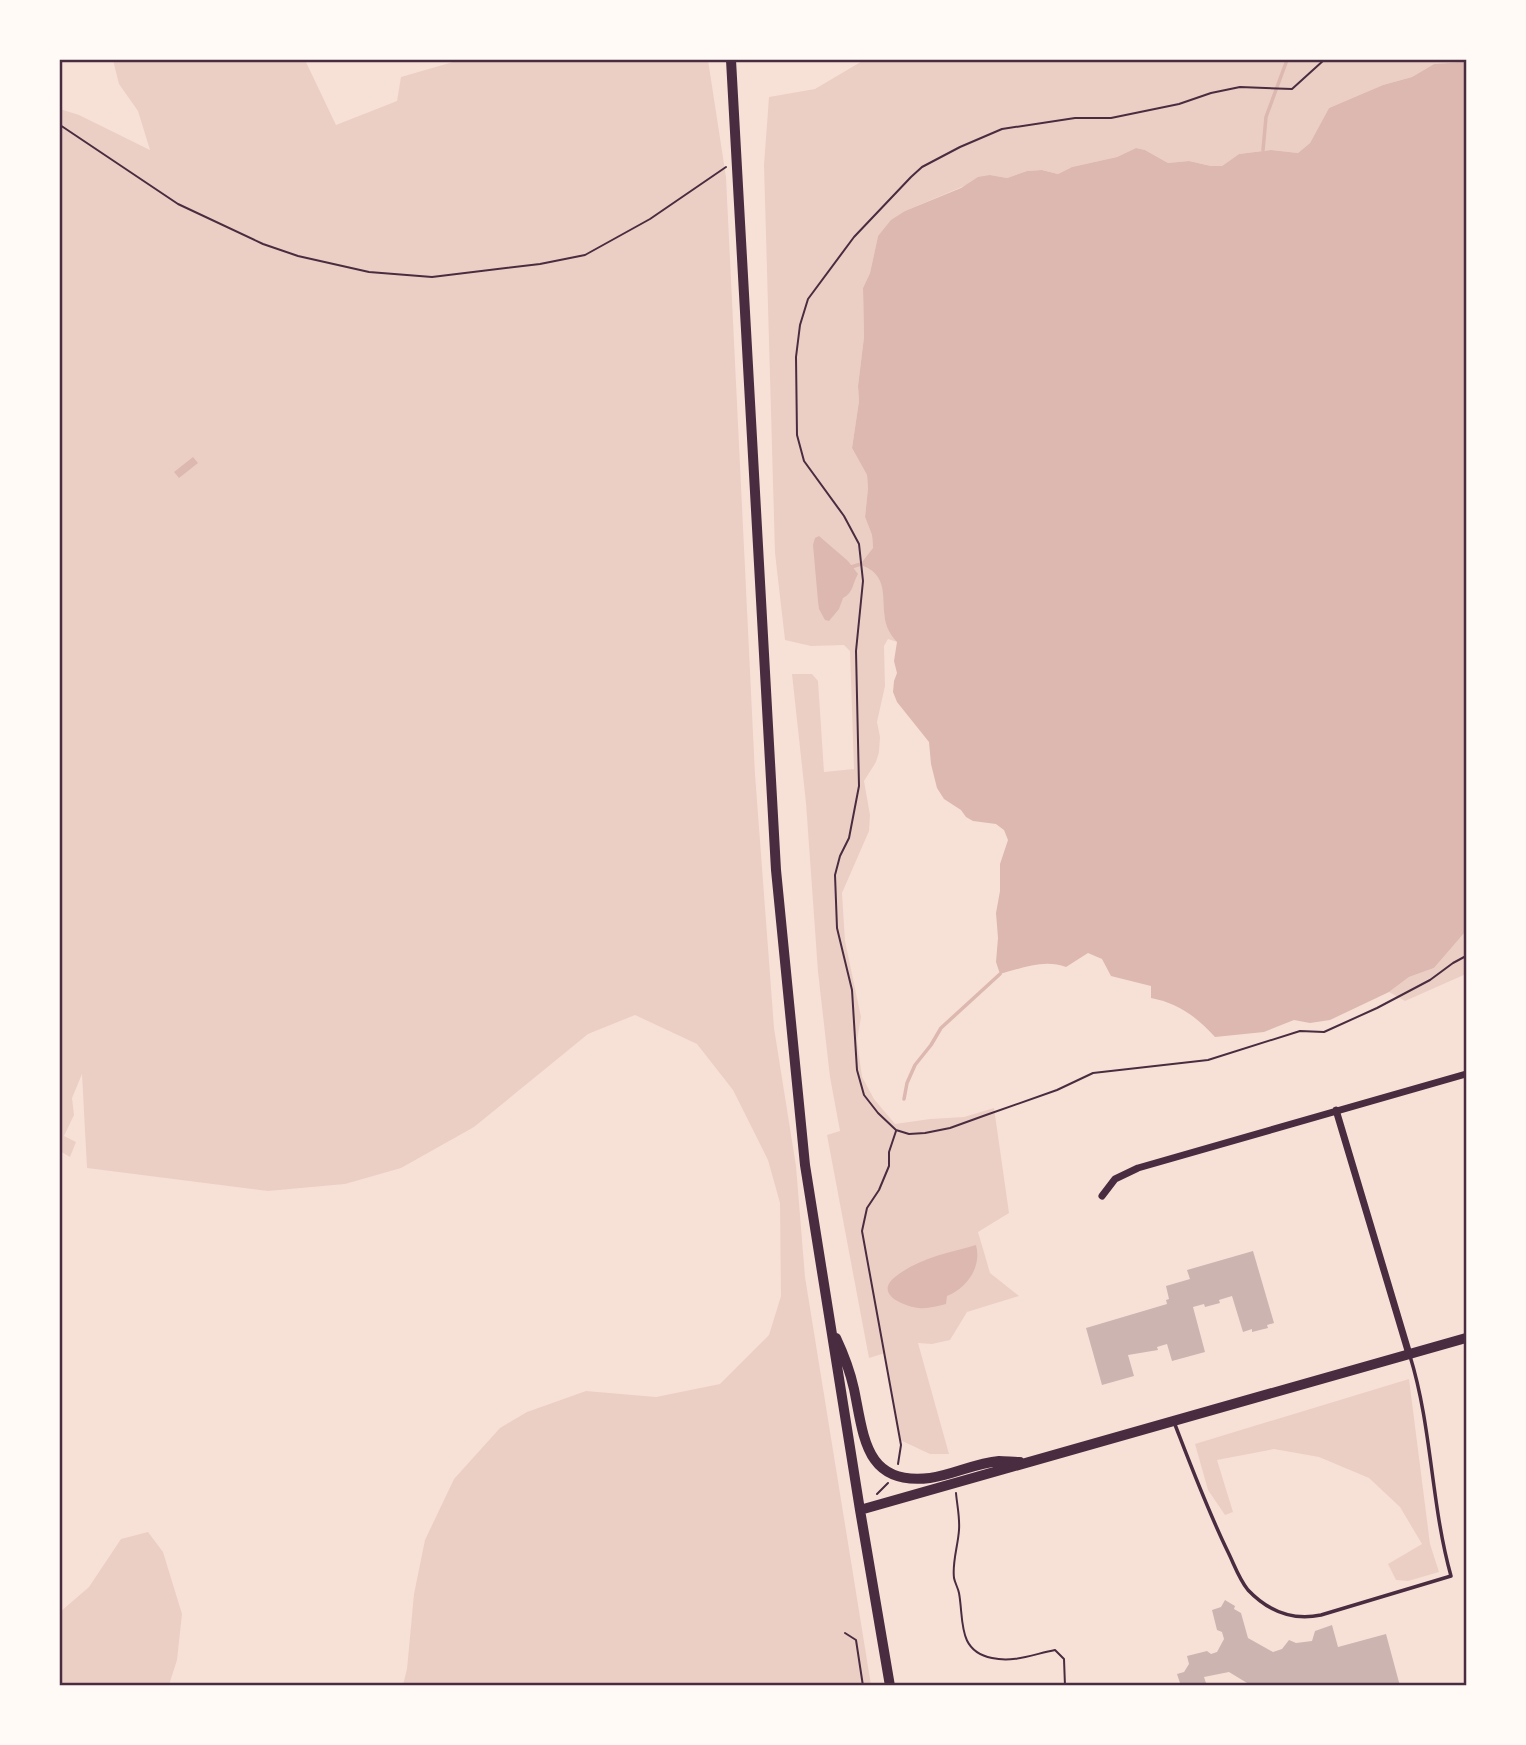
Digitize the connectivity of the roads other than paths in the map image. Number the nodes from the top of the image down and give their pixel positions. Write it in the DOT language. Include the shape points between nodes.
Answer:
graph roads {
  1 [pos="731,60"];
  2 [pos="1466,1074"];
  3 [pos="1336,1110"];
  4 [pos="1102,1196"];
  5 [pos="831,1328"];
  6 [pos="1466,1338"];
  7 [pos="1409,1354"];
  8 [pos="1174,1420"];
  9 [pos="1031,1463"];
  10 [pos="860,1510"];
  11 [pos="890,1685"];
  1 -- 5 [label="main road" via="776,870 805,1165"];
  2 -- 3 [label="street"];
  3 -- 4 [label="street" via="1138,1168 1115,1179"];
  3 -- 7 [label="street"];
  5 -- 9 [label="main road" via="849,1367 867,1447 880,1467 896,1476 930,1478 998,1461"];
  5 -- 10 [label="main road"];
  6 -- 7 [label="main road"];
  7 -- 8 [label="main road"];
  7 -- 8 [label="lane" via="1440,1538 1451,1576 1321,1615 1283,1614 1247,1588 1204,1501"];
  8 -- 9 [label="main road"];
  9 -- 10 [label="main road"];
  10 -- 11 [label="main road"];
}
